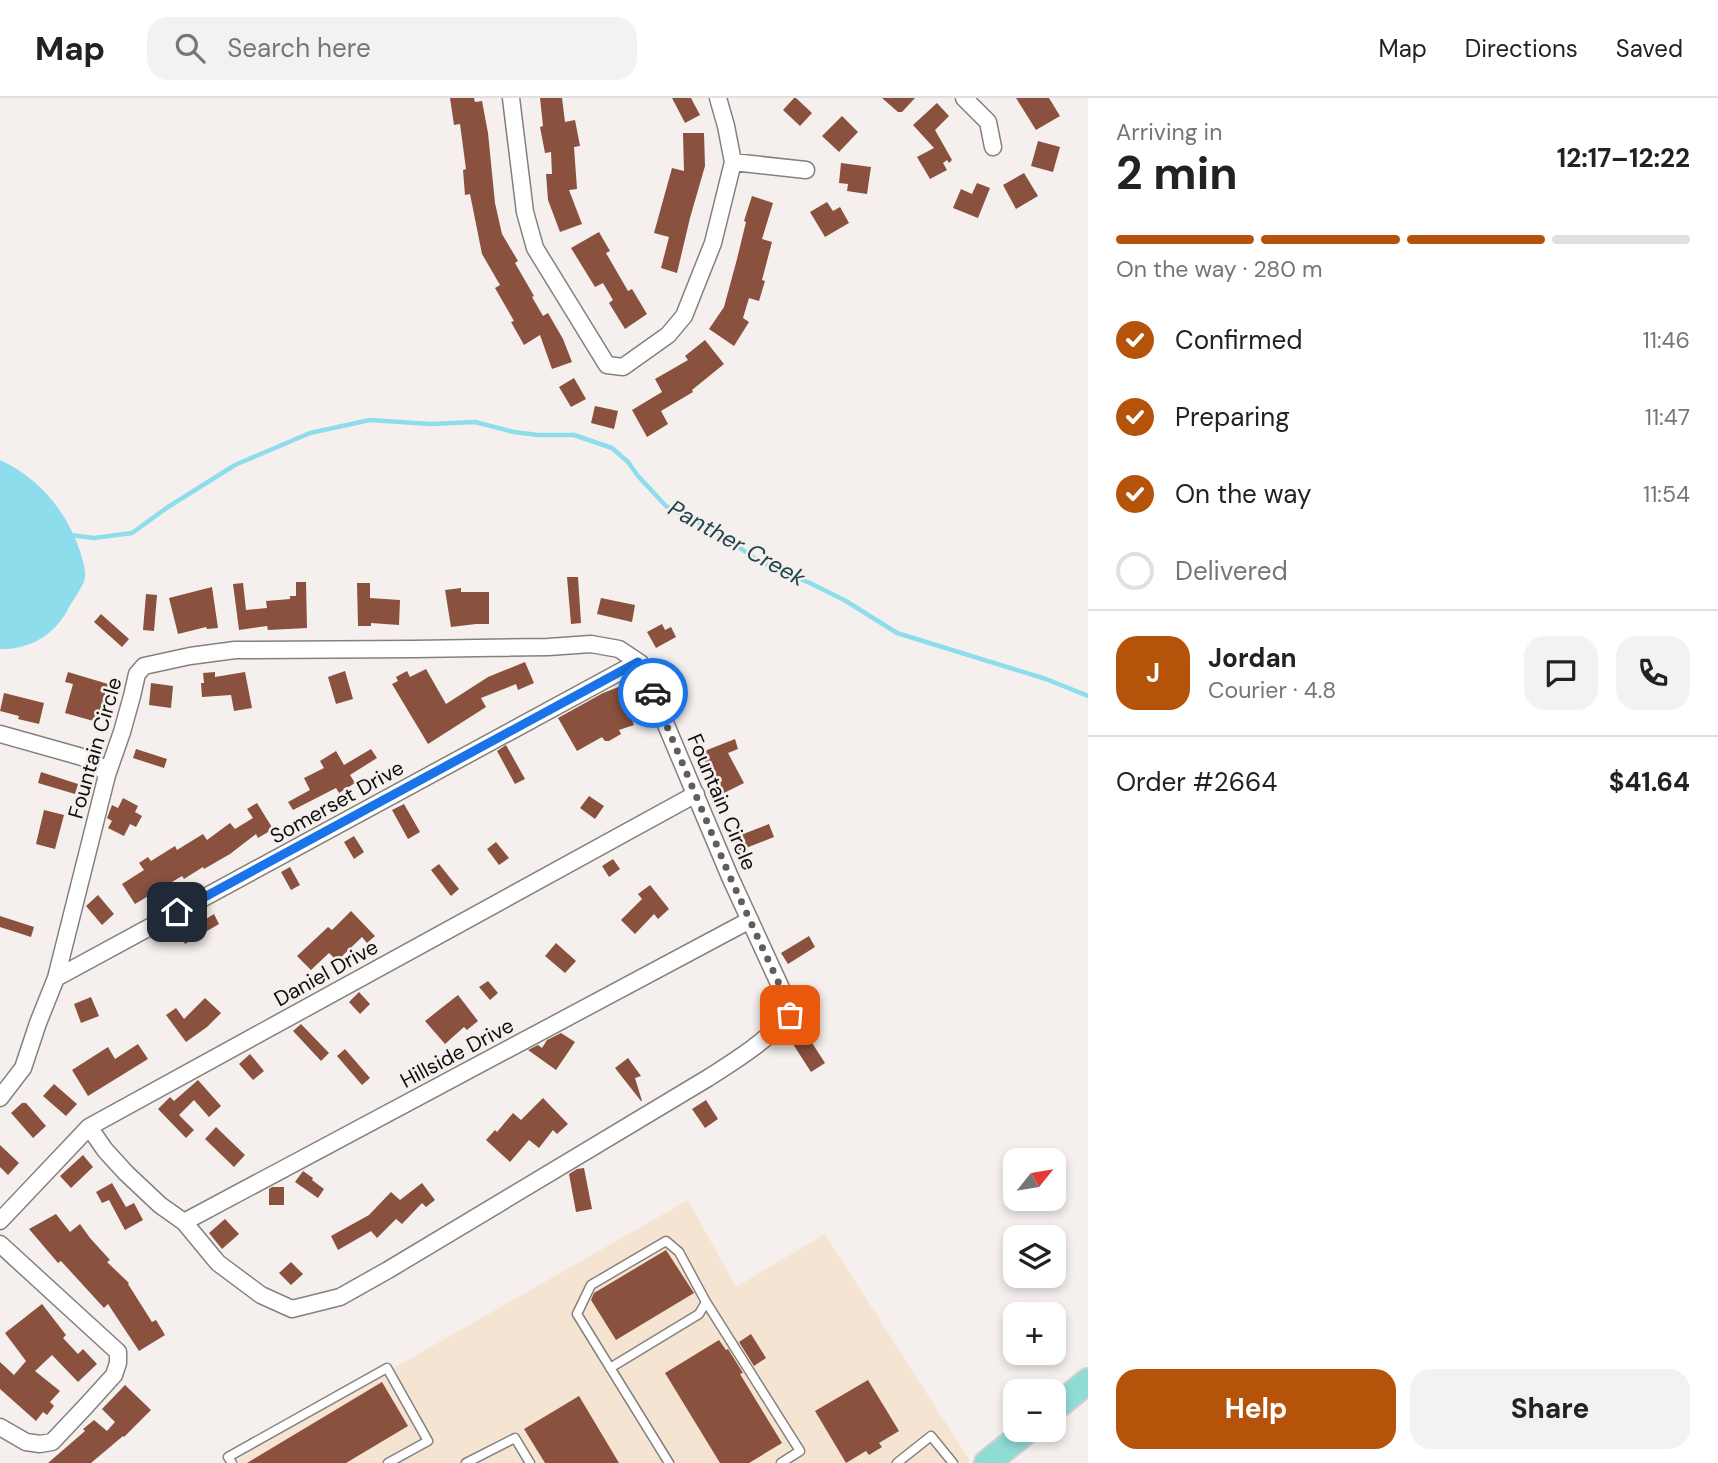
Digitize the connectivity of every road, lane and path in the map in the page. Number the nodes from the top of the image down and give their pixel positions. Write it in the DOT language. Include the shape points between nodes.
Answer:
graph roads {
  1 [pos="511,98"];
  2 [pos="718,98"];
  3 [pos="964,98"];
  4 [pos="993,147"];
  5 [pos="733,162"];
  6 [pos="806,170"];
  7 [pos="638,662"];
  8 [pos="0,734"];
  9 [pos="107,775"];
  10 [pos="696,794"];
  11 [pos="750,920"];
  12 [pos="56,978"];
  13 [pos="0,1098"];
  14 [pos="89,1127"];
  15 [pos="0,1221"];
  16 [pos="184,1222"];
  17 [pos="0,1244"];
  18 [pos="706,1303"];
  19 [pos="610,1368"];
  20 [pos="1088,1381"];
  21 [pos="1066,1399"];
  22 [pos="0,1427"];
  23 [pos="1013,1442"];
  24 [pos="232,1463"];
  25 [pos="388,1463"];
  26 [pos="466,1463"];
  27 [pos="530,1463"];
  28 [pos="668,1463"];
  29 [pos="781,1463"];
  30 [pos="897,1463"];
  31 [pos="953,1463"];
  32 [pos="987,1463"];
  1 -- 5 [label="street" via="534,248 607,365 623,367 668,335 684,316 713,243"];
  2 -- 5 [label="street"];
  3 -- 4 [label="street" via="988,122"];
  5 -- 6 [label="street"];
  7 -- 9 [label="street, Fountain Circle" via="619,649 591,644 235,650 190,656 144,666 137,674"];
  7 -- 10 [label="street, Fountain Circle"];
  7 -- 12 [label="street, Somerset Drive"];
  8 -- 9 [label="street" via="82,757"];
  9 -- 12 [label="street, Fountain Circle"];
  10 -- 11 [label="street, Fountain Circle"];
  10 -- 14 [label="street, Daniel Drive"];
  11 -- 16 [label="street, Hillside Drive"];
  11 -- 16 [label="street, Fountain Circle" via="790,1015 776,1030 708,1078 340,1297 292,1309 261,1295 218,1263"];
  12 -- 13 [label="street, Fountain Circle" via="23,1068"];
  14 -- 15 [label="street, Daniel Drive"];
  14 -- 16 [label="street, Fountain Circle" via="127,1173"];
  17 -- 22 [label="street" via="118,1352 114,1375 52,1442 26,1442"];
  18 -- 19 [label="lane" via="699,1314"];
  18 -- 19 [label="lane" via="679,1252 666,1241 591,1284 577,1314"];
  18 -- 29 [label="lane" via="800,1451"];
  19 -- 28 [label="lane"];
  20 -- 21 [label="main road"];
  23 -- 32 [label="main road"];
  24 -- 25 [label="lane" via="228,1457 387,1368 428,1441"];
  26 -- 27 [label="lane" via="515,1438"];
  30 -- 31 [label="lane" via="931,1436"];
}
